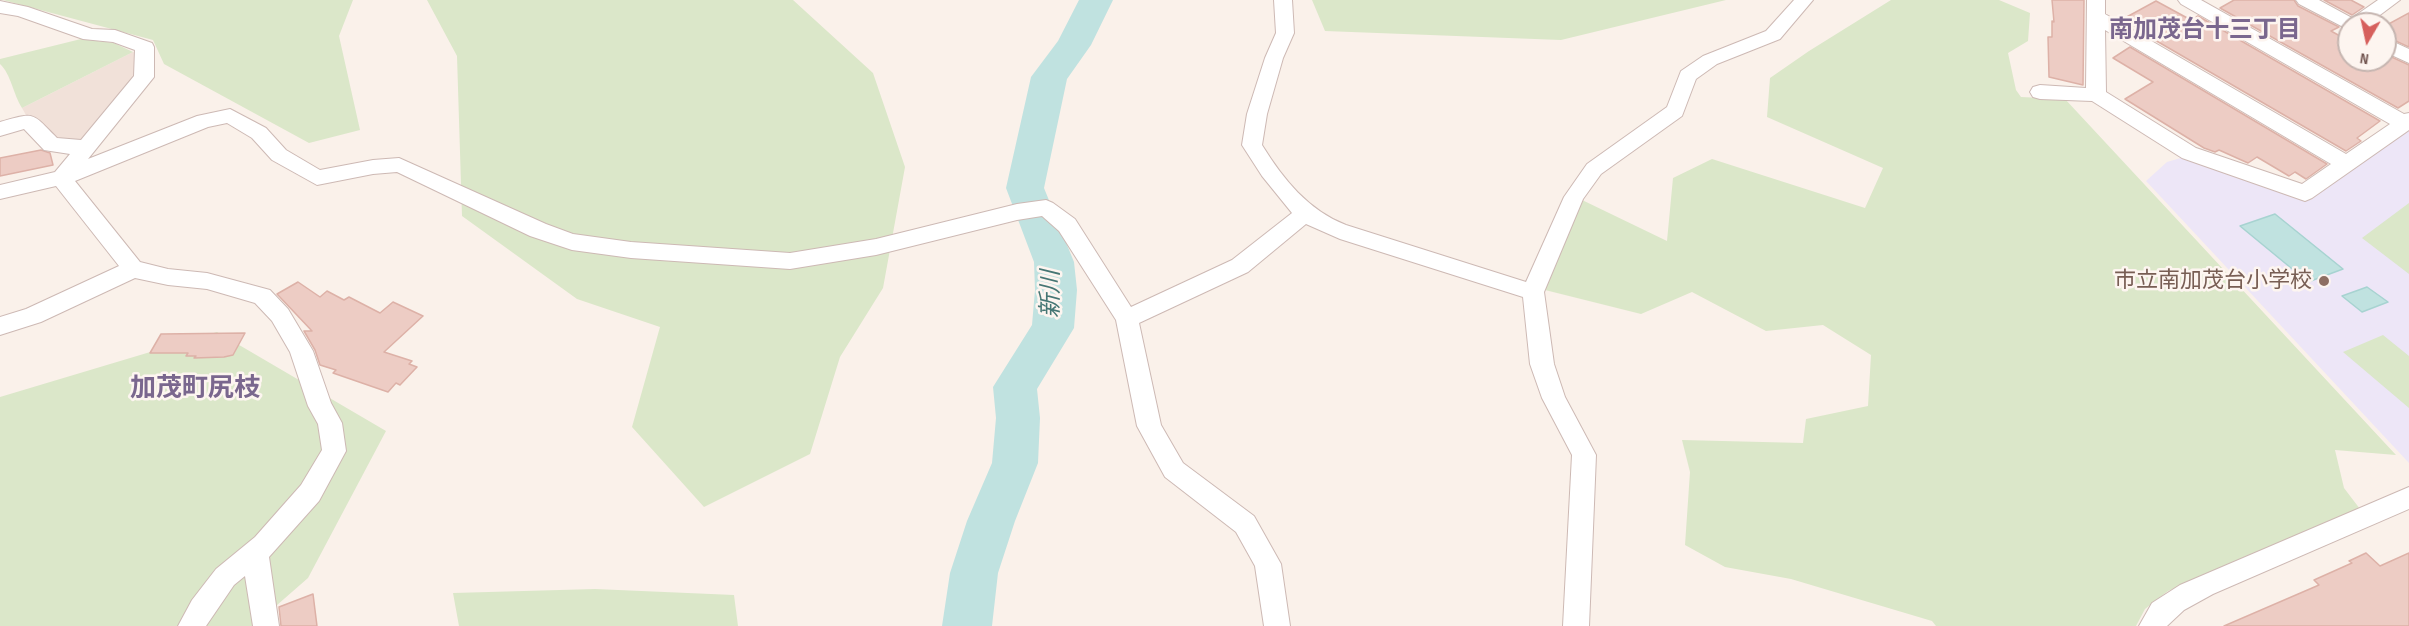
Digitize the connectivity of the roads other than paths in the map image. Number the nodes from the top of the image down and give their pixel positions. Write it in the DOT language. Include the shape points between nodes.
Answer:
graph roads {
  1 [pos="1283,0"];
  2 [pos="1804,0"];
  3 [pos="2187,0"];
  4 [pos="2305,0"];
  5 [pos="2391,0"];
  6 [pos="0,7"];
  7 [pos="2096,8"];
  8 [pos="2373,12"];
  9 [pos="2337,17"];
  10 [pos="2040,92"];
  11 [pos="2096,95"];
  12 [pos="2407,121"];
  13 [pos="0,129"];
  14 [pos="87,148"];
  15 [pos="2346,164"];
  16 [pos="61,178"];
  17 [pos="0,192"];
  18 [pos="1306,213"];
  19 [pos="133,269"];
  20 [pos="1533,292"];
  21 [pos="1127,319"];
  22 [pos="0,326"];
  23 [pos="2409,498"];
  24 [pos="255,553"];
  25 [pos="191,626"];
  26 [pos="266,626"];
  27 [pos="1277,626"];
  28 [pos="1576,626"];
  29 [pos="2152,626"];
  1 -- 18 [label="street" via="1285,33 1268,80 1252,145 1261,162"];
  2 -- 20 [label="street" via="1773,35 1710,60 1688,76 1675,111 1594,169 1574,197"];
  3 -- 12 [label="street"];
  4 -- 9 [label="street"];
  5 -- 8 [label="street"];
  6 -- 14 [label="street" via="90,35 115,36 146,47 144,77"];
  7 -- 11 [label="street"];
  7 -- 15 [label="street"];
  10 -- 11 [label="street"];
  11 -- 15 [label="street" via="2189,153 2305,193"];
  12 -- 15 [label="street"];
  13 -- 14 [label="street" via="28,121 51,145"];
  14 -- 16 [label="street"];
  16 -- 17 [label="street"];
  16 -- 19 [label="street"];
  16 -- 21 [label="street" via="204,121 230,116 317,178 399,165 538,230 573,242 631,250 790,261 876,247 1046,208 1067,225"];
  18 -- 20 [label="street" via="1359,237"];
  18 -- 21 [label="street" via="1240,266"];
  19 -- 22 [label="street" via="33,316"];
  19 -- 24 [label="street" via="207,281 262,296 280,315 301,351 330,423 334,451 310,493"];
  20 -- 28 [label="street" via="1542,364 1554,398 1584,455"];
  21 -- 27 [label="street" via="1149,426 1174,470 1245,524 1268,564"];
  23 -- 29 [label="street" via="2204,586 2163,609"];
  24 -- 25 [label="street" via="225,577"];
  24 -- 26 [label="street"];
}
